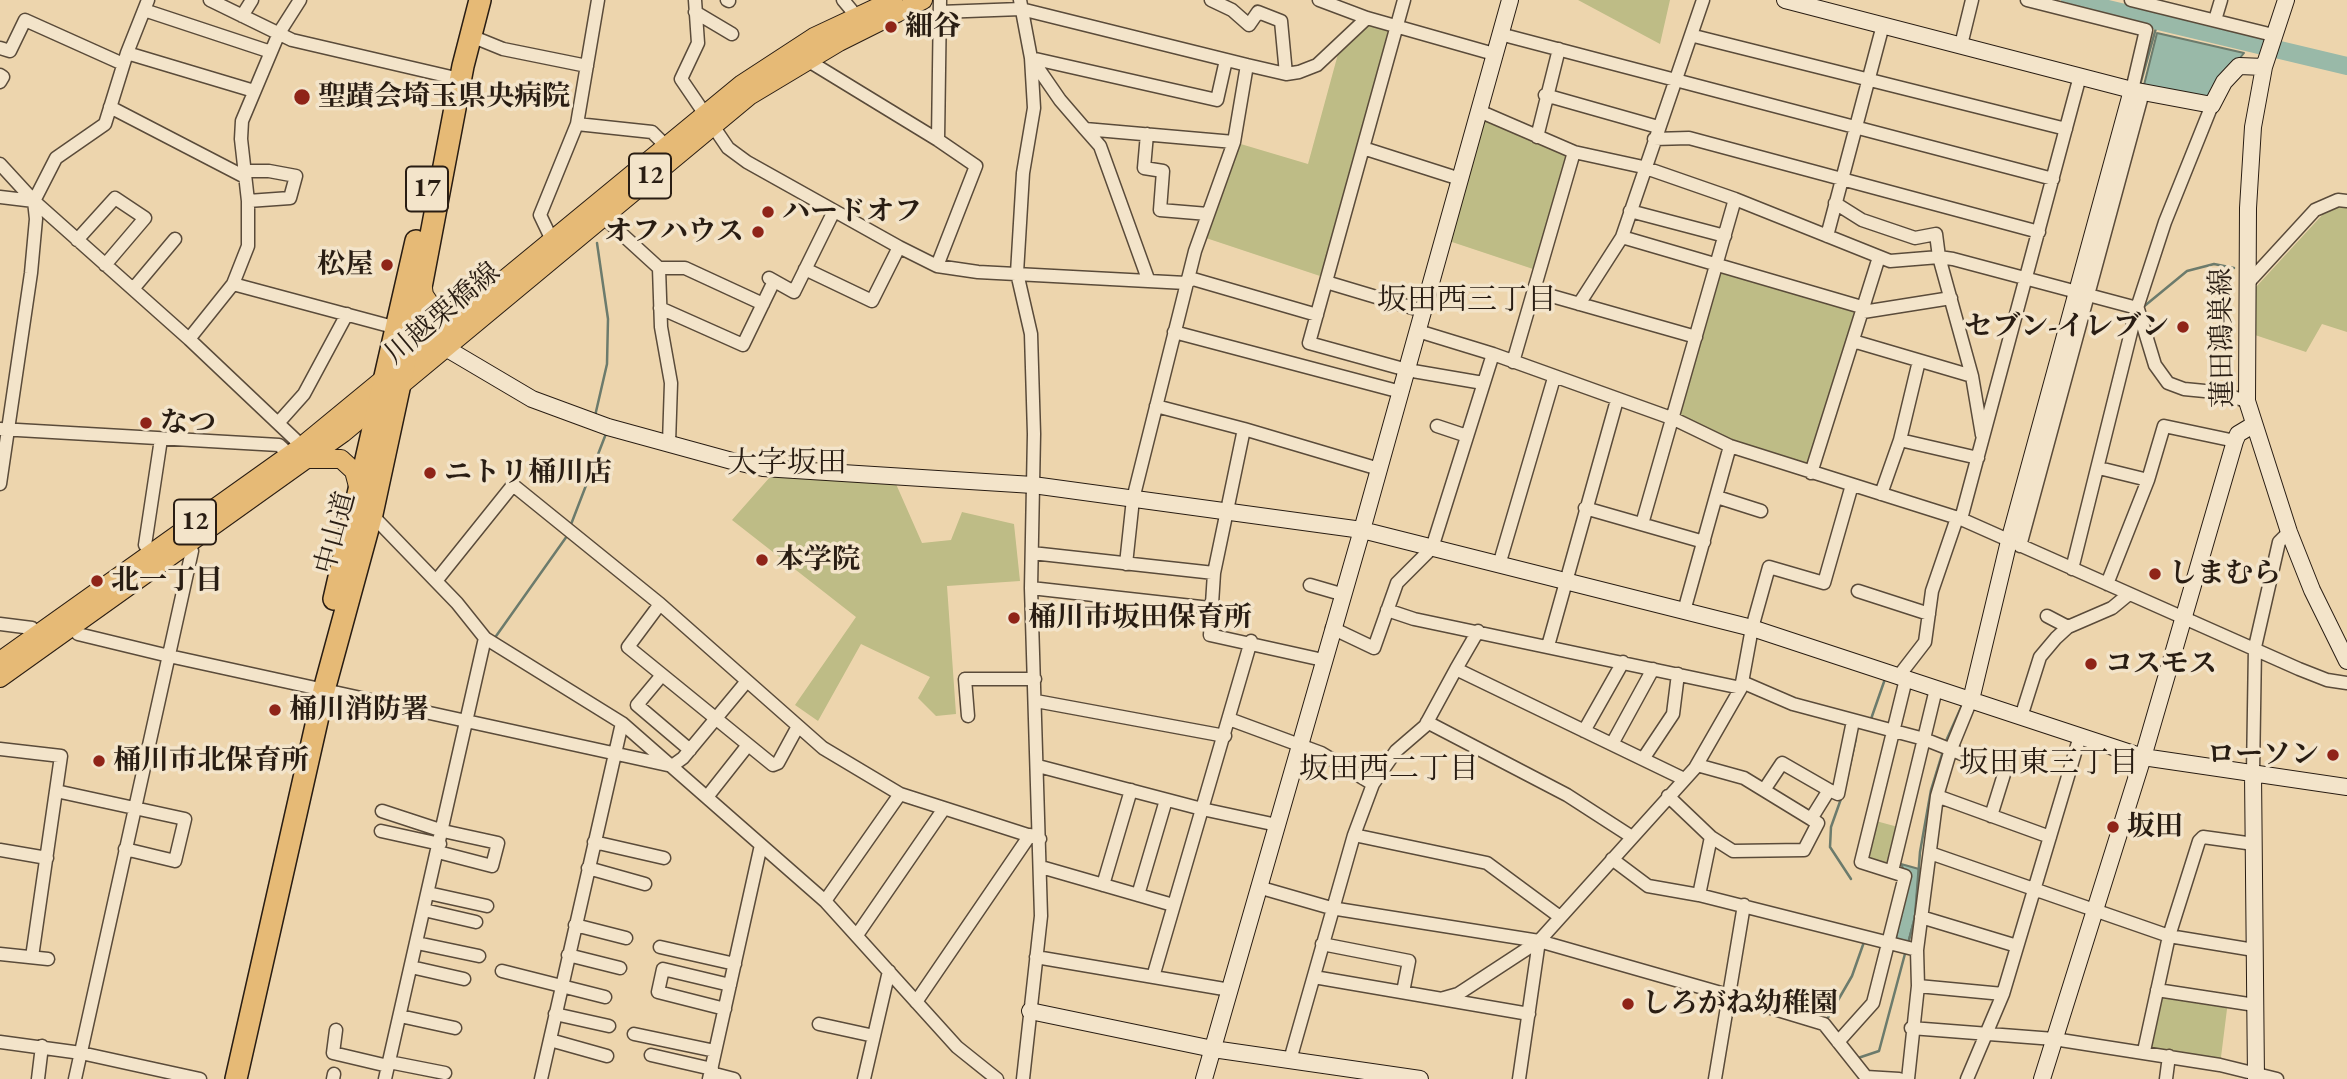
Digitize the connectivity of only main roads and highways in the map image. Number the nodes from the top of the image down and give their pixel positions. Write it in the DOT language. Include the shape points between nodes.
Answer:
graph roads {
  1 [pos="468,0"];
  2 [pos="480,0"];
  3 [pos="893,0"];
  4 [pos="923,0"];
  5 [pos="707,120"];
  6 [pos="422,282"];
  7 [pos="472,305"];
  8 [pos="405,362"];
  9 [pos="393,381"];
  10 [pos="381,401"];
  11 [pos="300,453"];
  12 [pos="363,504"];
  13 [pos="0,660"];
  14 [pos="0,678"];
  15 [pos="318,688"];
  16 [pos="225,1079"];
  17 [pos="236,1079"];
  1 -- 9 [label="highway, 中山道 / 17" via="397,328"];
  2 -- 6 [label="highway, 中山道 / 17"];
  3 -- 5 [label="main road, 川越栗橋線 / 12" via="789,52"];
  4 -- 5 [label="main road, 川越栗橋線 / 12" via="807,60"];
  5 -- 7 [label="main road, 川越栗橋線 / 12" via="664,145"];
  5 -- 9 [label="main road, 川越栗橋線 / 12" via="602,216 444,346"];
  6 -- 7 [label="main road" via="427,301 439,311"];
  6 -- 8 [label="highway, 中山道 / 17"];
  7 -- 8 [label="main road, 川越栗橋線 / 12"];
  8 -- 9 [label="highway, 中山道 / 17"];
  9 -- 10 [label="highway, 中山道 / 17"];
  9 -- 11 [label="main road, 川越栗橋線 / 12"];
  9 -- 12 [label="highway, 中山道 / 17"];
  10 -- 11 [label="main road, 川越栗橋線 / 12"];
  10 -- 12 [label="highway, 中山道 / 17"];
  11 -- 12 [label="main road" via="349,464"];
  11 -- 13 [label="main road, 川越栗橋線 / 12"];
  11 -- 14 [label="main road, 川越栗橋線 / 12" via="186,543"];
  12 -- 15 [label="highway, 中山道 / 17"];
  15 -- 16 [label="highway, 中山道 / 17"];
  15 -- 17 [label="highway, 中山道 / 17"];
}
